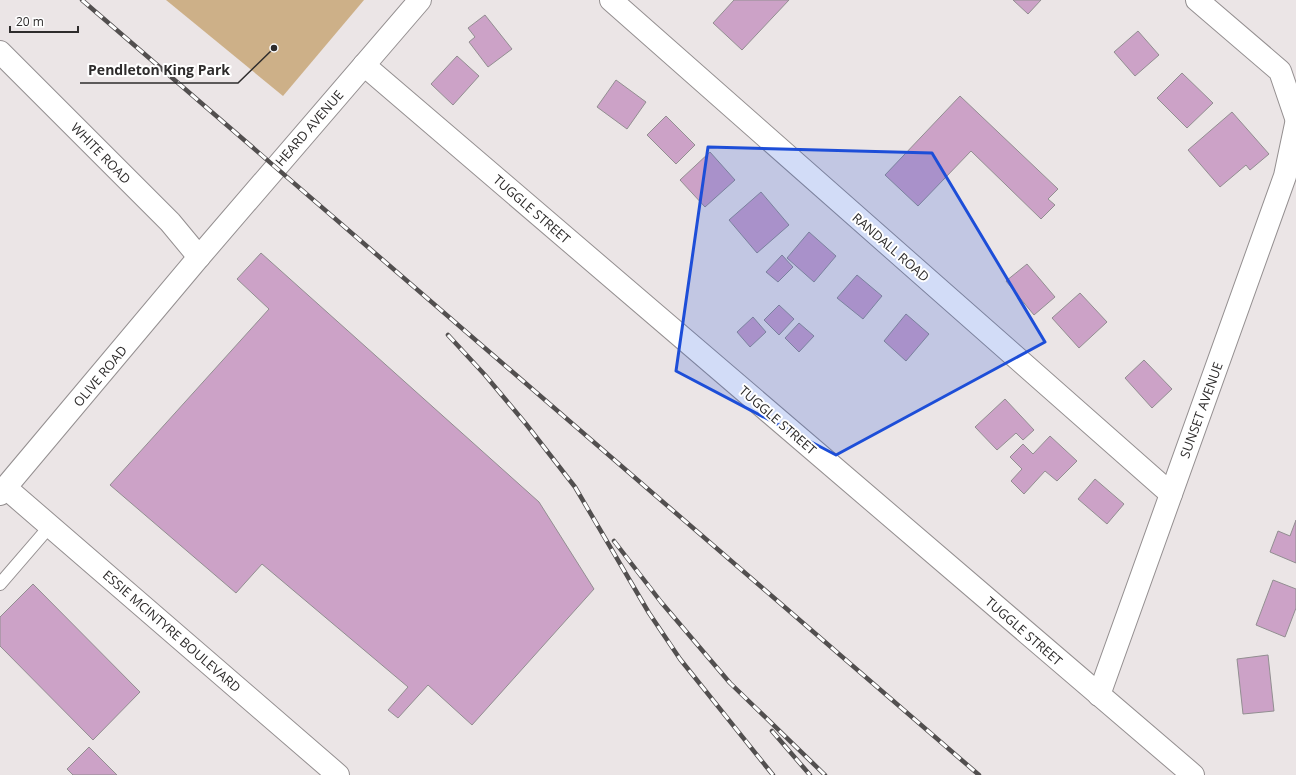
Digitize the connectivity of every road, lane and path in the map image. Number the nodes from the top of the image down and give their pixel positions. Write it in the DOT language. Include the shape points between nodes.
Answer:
graph roads {
  1 [pos="420,0"];
  2 [pos="611,0"];
  3 [pos="1197,0"];
  4 [pos="0,52"];
  5 [pos="364,65"];
  6 [pos="1296,118"];
  7 [pos="1296,124"];
  8 [pos="199,257"];
  9 [pos="3,491"];
  10 [pos="1171,494"];
  11 [pos="50,526"];
  12 [pos="0,584"];
  13 [pos="1099,695"];
  14 [pos="338,775"];
  15 [pos="1193,775"];
  1 -- 5 [label="street, HEARD AVENUE"];
  2 -- 10 [label="street, RANDALL ROAD"];
  3 -- 6 [label="street" via="1280,71"];
  4 -- 8 [label="street, WHITE ROAD" via="164,217"];
  5 -- 8 [label="street, HEARD AVENUE"];
  5 -- 13 [label="street, TUGGLE STREET"];
  7 -- 10 [label="street, SUNSET AVENUE" via="1285,176"];
  8 -- 9 [label="street, OLIVE ROAD"];
  9 -- 11 [label="street, ESSIE MCINTYRE BOULEVARD"];
  10 -- 13 [label="street, SUNSET AVENUE"];
  11 -- 12 [label="lane"];
  11 -- 14 [label="street, ESSIE MCINTYRE BOULEVARD"];
  13 -- 15 [label="street, TUGGLE STREET"];
}
